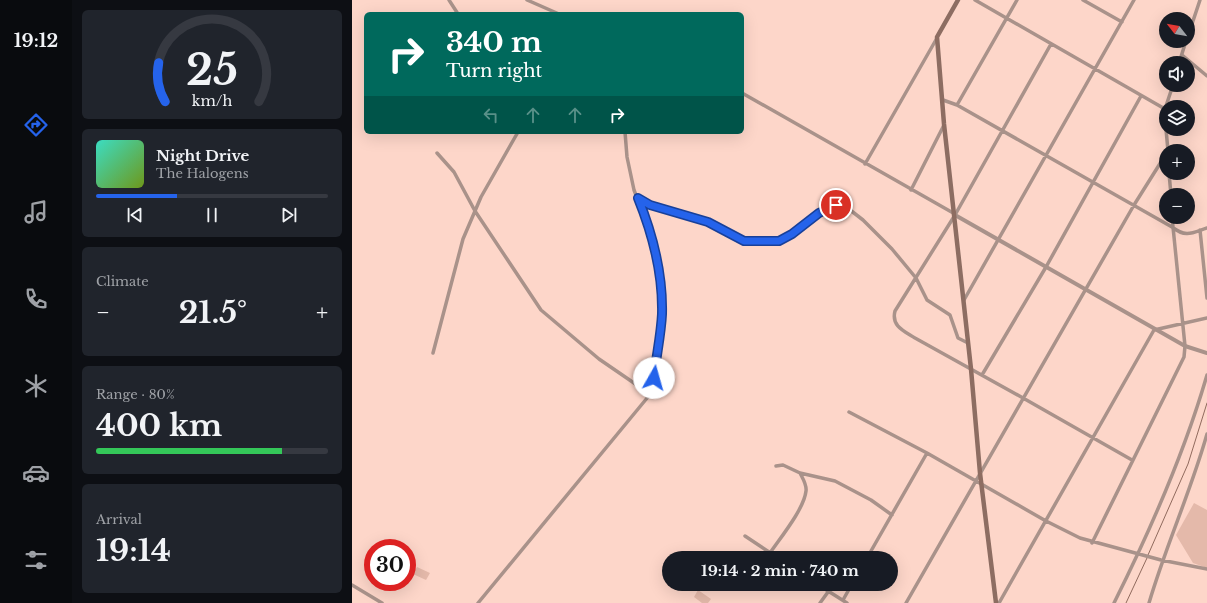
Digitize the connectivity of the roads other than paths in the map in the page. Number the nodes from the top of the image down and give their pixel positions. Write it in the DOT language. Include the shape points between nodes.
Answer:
graph roads {
  1 [pos="449,0"];
  2 [pos="527,0"];
  3 [pos="958,0"];
  4 [pos="975,0"];
  5 [pos="1017,0"];
  6 [pos="1083,0"];
  7 [pos="1134,0"];
  8 [pos="1200,0"];
  9 [pos="457,12"];
  10 [pos="554,12"];
  11 [pos="1195,15"];
  12 [pos="1006,18"];
  13 [pos="1122,22"];
  14 [pos="937,37"];
  15 [pos="1051,44"];
  16 [pos="1184,48"];
  17 [pos="1182,55"];
  18 [pos="1095,70"];
  19 [pos="1207,76"];
  20 [pos="744,94"];
  21 [pos="1141,96"];
  22 [pos="943,100"];
  23 [pos="957,106"];
  24 [pos="1159,106"];
  25 [pos="944,124"];
  26 [pos="1001,132"];
  27 [pos="517,134"];
  28 [pos="624,134"];
  29 [pos="437,153"];
  30 [pos="1046,156"];
  31 [pos="865,164"];
  32 [pos="1159,165"];
  33 [pos="1093,183"];
  34 [pos="911,190"];
  35 [pos="638,198"];
  36 [pos="1134,205"];
  37 [pos="475,211"];
  38 [pos="955,215"];
  39 [pos="1172,226"];
  40 [pos="1207,228"];
  41 [pos="1200,230"];
  42 [pos="998,239"];
  43 [pos="1046,267"];
  44 [pos="916,278"];
  45 [pos="1086,290"];
  46 [pos="1207,298"];
  47 [pos="964,300"];
  48 [pos="1207,318"];
  49 [pos="1182,322"];
  50 [pos="1154,330"];
  51 [pos="968,343"];
  52 [pos="1185,346"];
  53 [pos="1207,352"];
  54 [pos="433,353"];
  55 [pos="971,369"];
  56 [pos="982,375"];
  57 [pos="1207,375"];
  58 [pos="654,378"];
  59 [pos="657,386"];
  60 [pos="650,394"];
  61 [pos="1023,398"];
  62 [pos="850,412"];
  63 [pos="1207,434"];
  64 [pos="1093,437"];
  65 [pos="927,453"];
  66 [pos="1132,460"];
  67 [pos="776,466"];
  68 [pos="980,472"];
  69 [pos="800,473"];
  70 [pos="976,481"];
  71 [pos="981,484"];
  72 [pos="892,515"];
  73 [pos="1046,521"];
  74 [pos="745,536"];
  75 [pos="1092,543"];
  76 [pos="767,551"];
  77 [pos="771,551"];
  78 [pos="871,551"];
  79 [pos="1138,554"];
  80 [pos="1161,560"];
  81 [pos="1207,569"];
  82 [pos="352,585"];
  83 [pos="848,591"];
  84 [pos="828,592"];
  85 [pos="843,600"];
  86 [pos="382,603"];
  87 [pos="478,603"];
  88 [pos="820,603"];
  89 [pos="847,603"];
  90 [pos="906,603"];
  91 [pos="996,603"];
  92 [pos="999,603"];
  93 [pos="1114,603"];
  94 [pos="1149,603"];
  1 -- 9 [label="street"];
  2 -- 10 [label="street"];
  3 -- 14 [label="main road"];
  4 -- 12 [label="street"];
  5 -- 12 [label="street"];
  6 -- 13 [label="street"];
  7 -- 13 [label="street"];
  8 -- 11 [label="street"];
  12 -- 15 [label="street"];
  12 -- 23 [label="street"];
  13 -- 18 [label="street"];
  14 -- 22 [label="main road"];
  14 -- 31 [label="street"];
  15 -- 18 [label="street"];
  15 -- 26 [label="street"];
  16 -- 17 [label="street"];
  17 -- 19 [label="street"];
  18 -- 21 [label="street"];
  18 -- 30 [label="street"];
  20 -- 31 [label="street"];
  21 -- 24 [label="street"];
  21 -- 33 [label="street"];
  22 -- 23 [label="street"];
  22 -- 25 [label="main road"];
  23 -- 26 [label="street"];
  25 -- 34 [label="street"];
  25 -- 38 [label="main road"];
  26 -- 30 [label="street"];
  26 -- 38 [label="street"];
  27 -- 37 [label="street"];
  28 -- 35 [label="street" via="627,157"];
  29 -- 37 [label="street" via="454,172"];
  30 -- 33 [label="street"];
  30 -- 42 [label="street"];
  31 -- 34 [label="street"];
  32 -- 36 [label="street"];
  33 -- 36 [label="street"];
  33 -- 43 [label="street"];
  34 -- 38 [label="street"];
  35 -- 44 [label="street" via="650,205 708,222 744,241 779,241 819,213 836,205 845,206 887,244"];
  35 -- 58 [label="street" via="654,242 661,275 662,315"];
  36 -- 39 [label="street"];
  36 -- 45 [label="street"];
  37 -- 54 [label="street" via="463,239"];
  37 -- 60 [label="street" via="541,310 599,359"];
  38 -- 42 [label="street"];
  38 -- 44 [label="street"];
  38 -- 47 [label="main road"];
  39 -- 41 [label="street" via="1180,233 1191,234"];
  39 -- 49 [label="street"];
  40 -- 41 [label="street"];
  41 -- 46 [label="street"];
  42 -- 43 [label="street"];
  42 -- 47 [label="street"];
  43 -- 45 [label="street"];
  43 -- 56 [label="street"];
  44 -- 51 [label="street" via="923,296 950,315 958,338"];
  44 -- 55 [label="street" via="895,311 898,328"];
  45 -- 50 [label="street"];
  45 -- 61 [label="street"];
  47 -- 51 [label="main road"];
  48 -- 49 [label="street"];
  49 -- 50 [label="street"];
  49 -- 52 [label="street"];
  50 -- 52 [label="street"];
  50 -- 64 [label="street"];
  51 -- 55 [label="main road"];
  52 -- 53 [label="street"];
  52 -- 66 [label="street" via="1184,358"];
  55 -- 56 [label="street"];
  55 -- 68 [label="main road"];
  56 -- 61 [label="street"];
  57 -- 79 [label="street" via="1195,416"];
  59 -- 60 [label="street"];
  60 -- 87 [label="street"];
  61 -- 64 [label="street"];
  61 -- 68 [label="street"];
  62 -- 65 [label="street"];
  63 -- 80 [label="street" via="1200,460"];
  64 -- 66 [label="street"];
  64 -- 73 [label="street"];
  65 -- 70 [label="street"];
  65 -- 72 [label="street"];
  66 -- 75 [label="street"];
  67 -- 69 [label="street" via="783,465"];
  68 -- 70 [label="street"];
  68 -- 71 [label="main road"];
  69 -- 72 [label="street" via="835,481 871,500"];
  69 -- 77 [label="street" via="806,490 801,506"];
  70 -- 71 [label="street"];
  70 -- 90 [label="street"];
  71 -- 73 [label="street"];
  71 -- 91 [label="main road"];
  72 -- 78 [label="street"];
  73 -- 75 [label="street"];
  73 -- 92 [label="street"];
  74 -- 76 [label="street"];
  75 -- 79 [label="street"];
  79 -- 80 [label="street"];
  79 -- 93 [label="street"];
  80 -- 81 [label="street"];
  80 -- 94 [label="street"];
  82 -- 86 [label="street"];
  83 -- 85 [label="street"];
  84 -- 85 [label="street"];
  84 -- 88 [label="street"];
  85 -- 89 [label="street"];
}
